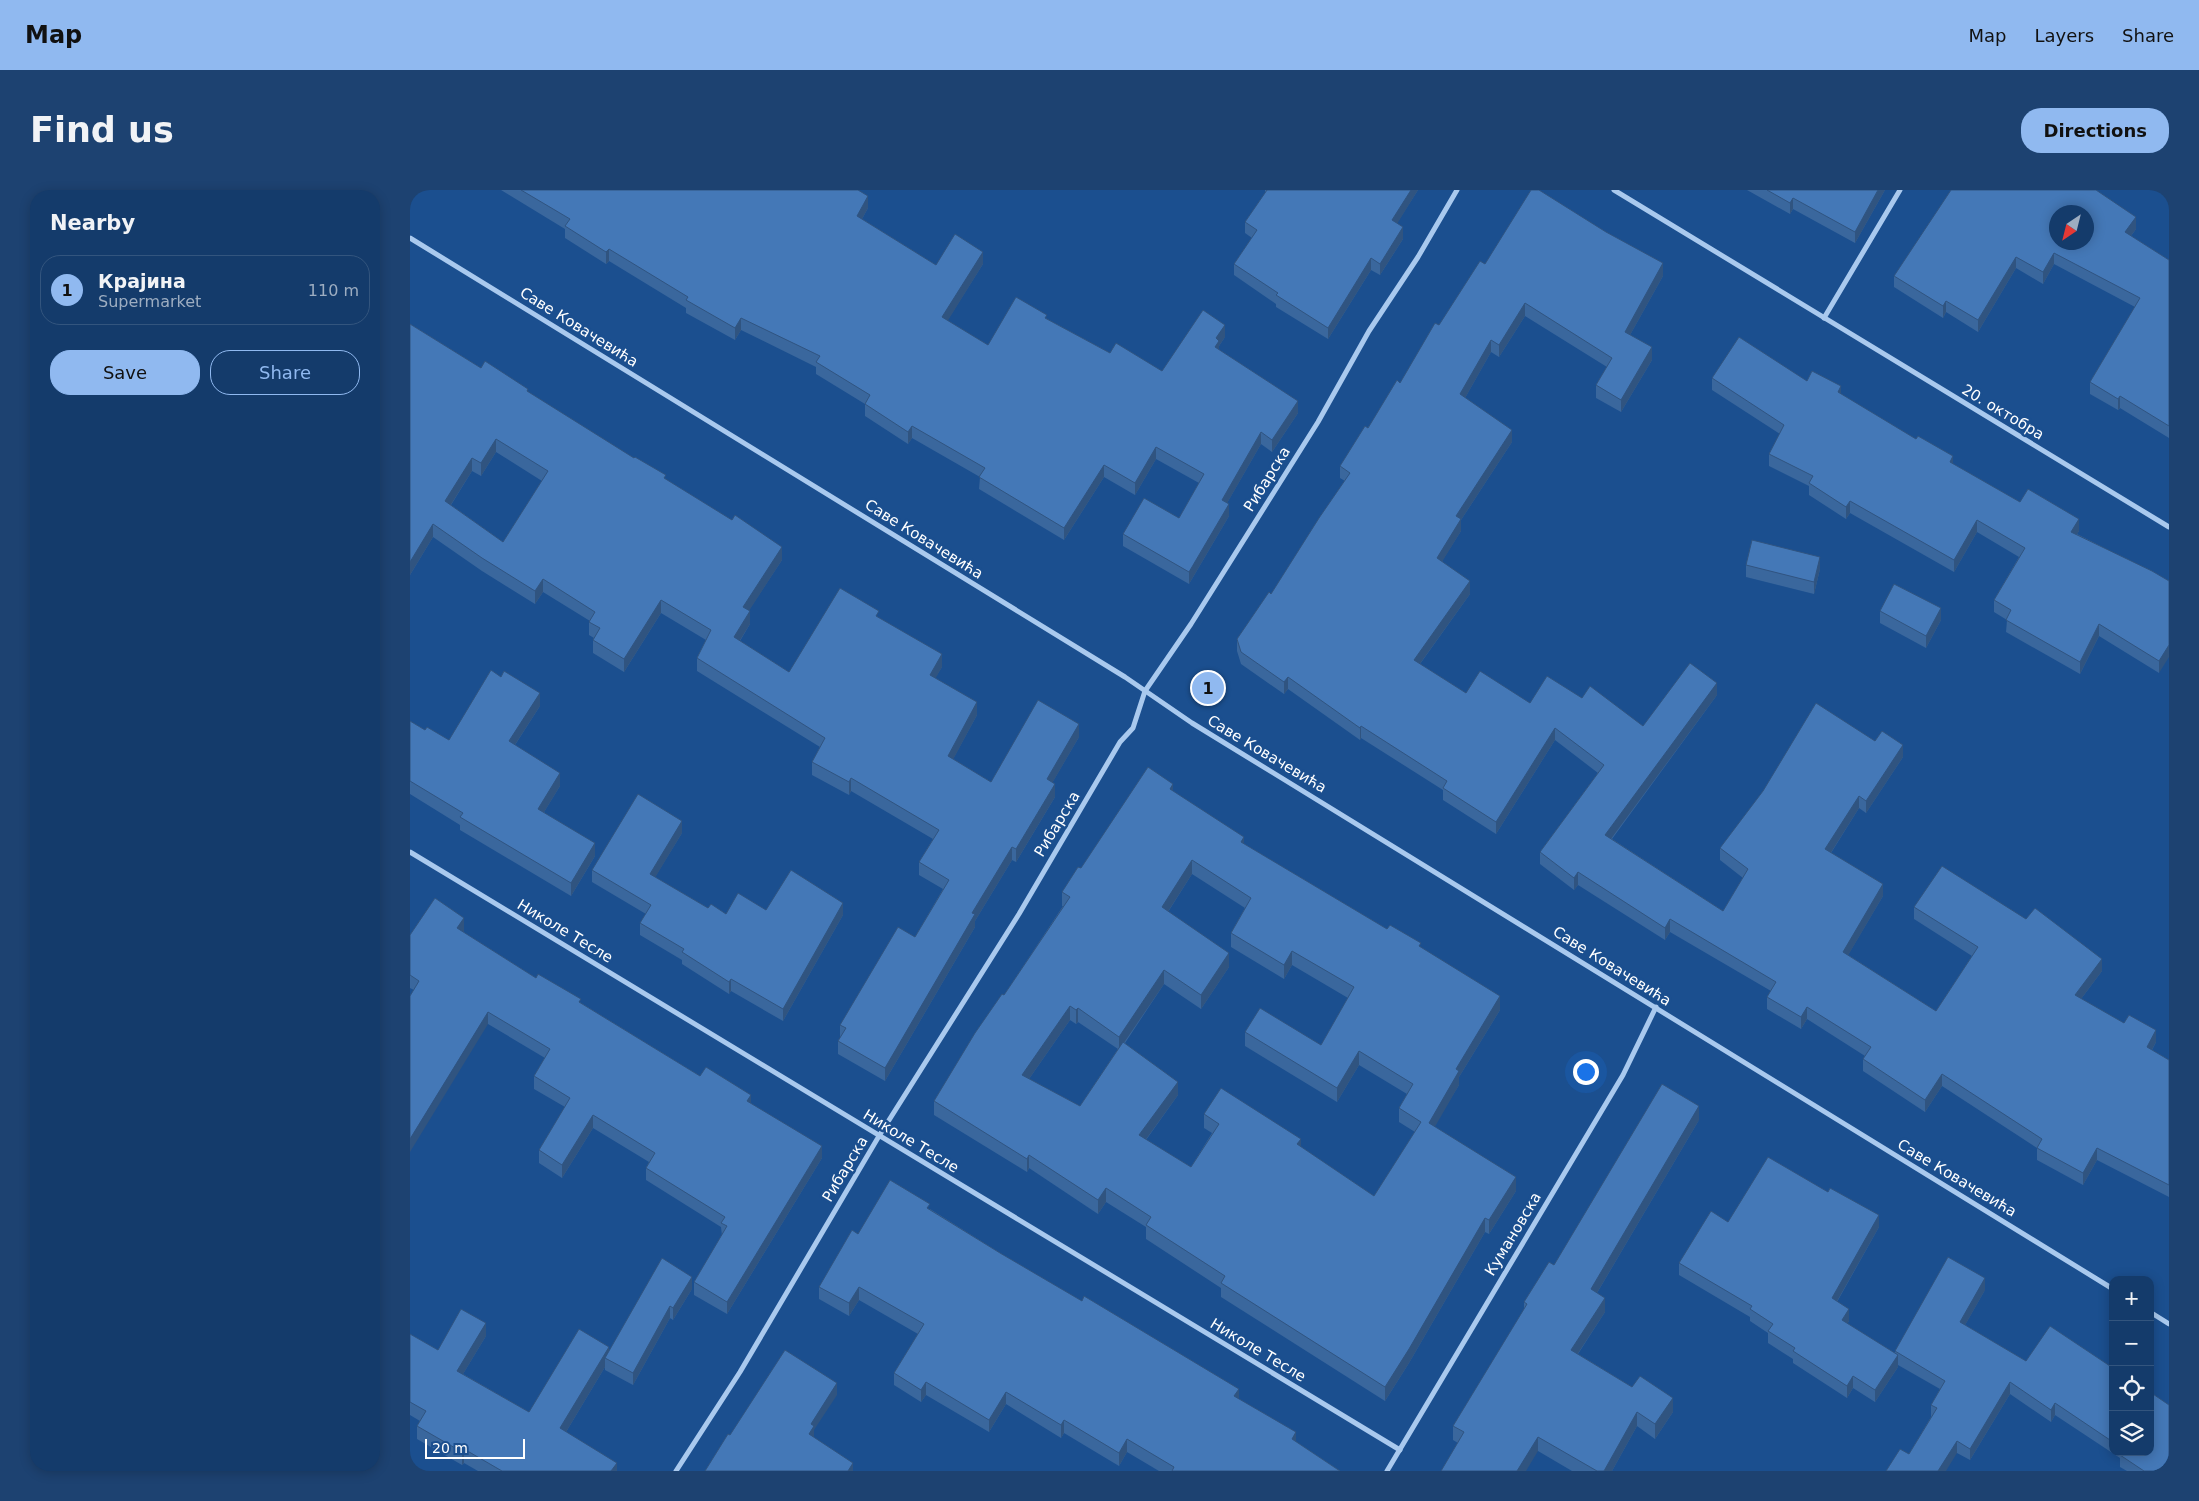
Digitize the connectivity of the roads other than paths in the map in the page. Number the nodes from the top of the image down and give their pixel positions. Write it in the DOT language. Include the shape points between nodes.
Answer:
graph roads {
  1 [pos="1458,190"];
  2 [pos="1614,190"];
  3 [pos="1900,190"];
  4 [pos="410,238"];
  5 [pos="1824,318"];
  6 [pos="2169,527"];
  7 [pos="1145,691"];
  8 [pos="410,852"];
  9 [pos="1656,1007"];
  10 [pos="879,1136"];
  11 [pos="2109,1287"];
  12 [pos="2154,1315"];
  13 [pos="2169,1324"];
  14 [pos="1400,1450"];
  15 [pos="676,1471"];
  16 [pos="1387,1471"];
  1 -- 7 [label="street, Рибарска" via="1369,331 1318,422"];
  2 -- 5 [label="street, 20. октобра"];
  3 -- 5 [label="street"];
  4 -- 7 [label="street, Саве Ковачевића"];
  5 -- 6 [label="street, 20. октобра"];
  7 -- 9 [label="street, Саве Ковачевића"];
  7 -- 10 [label="street, Рибарска" via="1133,728 1120,742 1019,914"];
  8 -- 10 [label="street, Николе Тесле"];
  9 -- 11 [label="street, Саве Ковачевића"];
  9 -- 14 [label="street, Кумановска" via="1622,1075"];
  10 -- 14 [label="street, Николе Тесле"];
  10 -- 15 [label="street, Рибарска" via="740,1372"];
  12 -- 13 [label="street"];
  14 -- 16 [label="street, Кумановска"];
}
